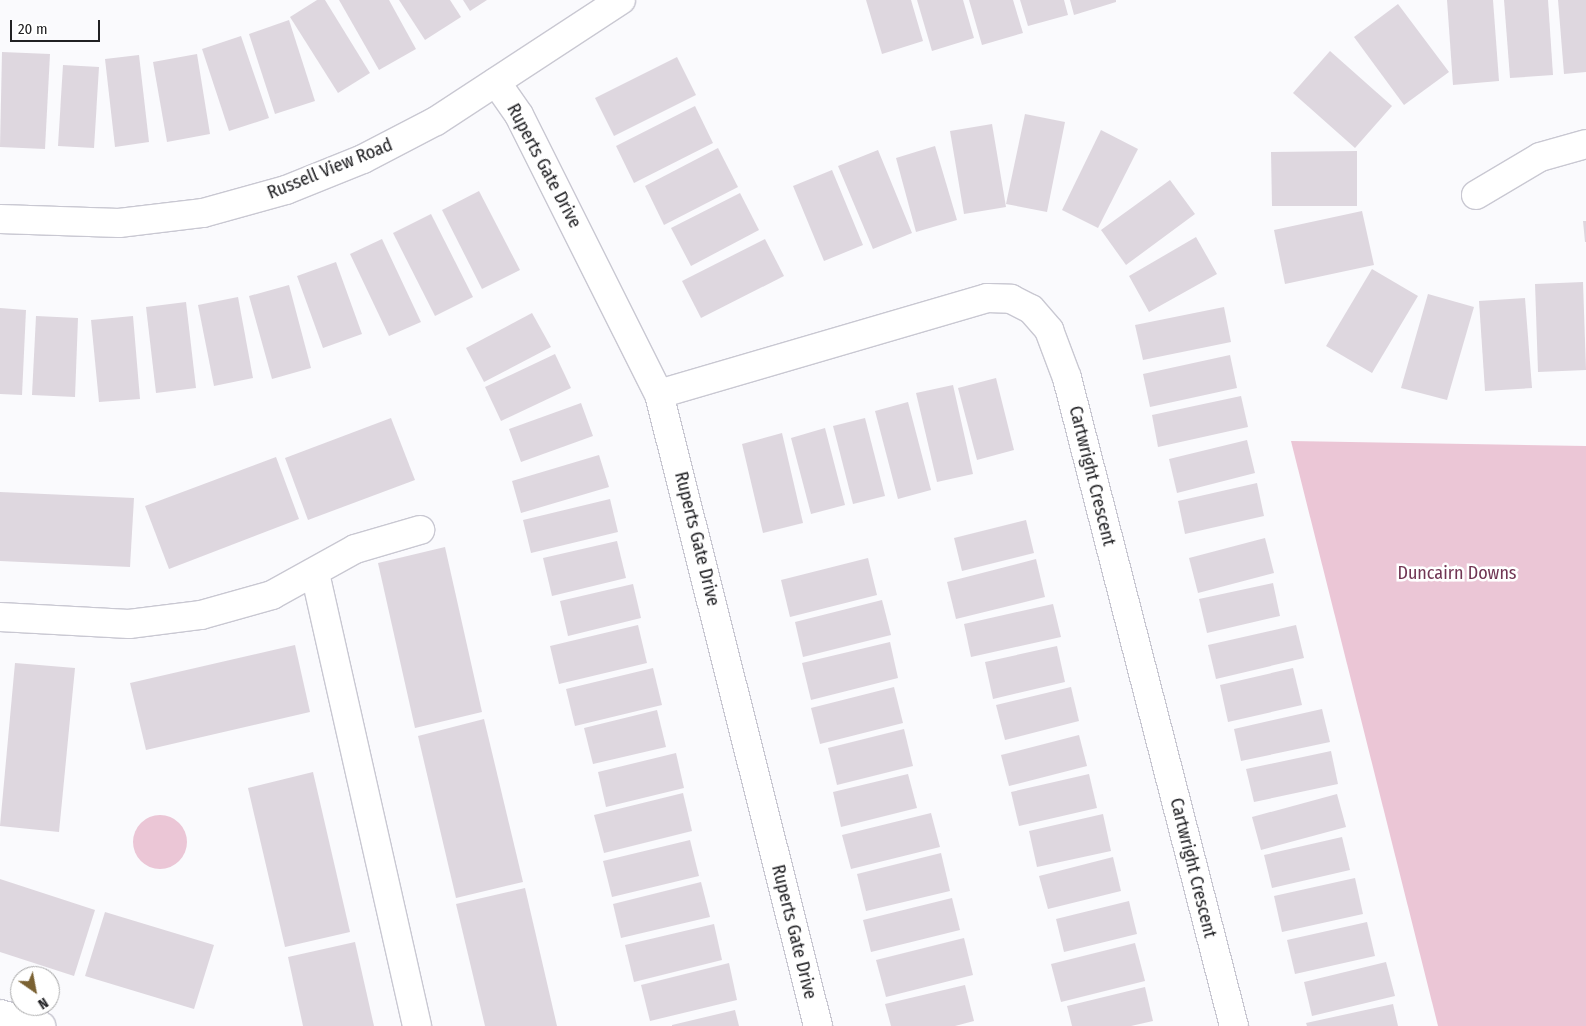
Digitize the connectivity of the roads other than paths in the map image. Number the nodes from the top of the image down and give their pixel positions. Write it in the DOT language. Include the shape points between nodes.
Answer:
graph roads {
  1 [pos="621,0"];
  2 [pos="496,82"];
  3 [pos="1586,144"];
  4 [pos="1476,195"];
  5 [pos="0,219"];
  6 [pos="659,394"];
  7 [pos="420,530"];
  8 [pos="314,573"];
  9 [pos="0,617"];
  10 [pos="0,1014"];
  11 [pos="41,1026"];
  12 [pos="417,1026"];
  13 [pos="818,1026"];
  14 [pos="1234,1026"];
  1 -- 2 [label="street, Russell View Road"];
  2 -- 5 [label="street, Russell View Road" via="436,121 363,159 277,193 203,213 119,223"];
  2 -- 6 [label="street, Ruperts Gate Drive" via="519,116"];
  3 -- 4 [label="street" via="1540,156"];
  6 -- 13 [label="street, Ruperts Gate Drive"];
  6 -- 14 [label="street, Cartwright Crescent" via="987,298 1011,298 1031,309 1049,330 1068,378"];
  7 -- 8 [label="street" via="356,549"];
  8 -- 9 [label="street" via="272,595 183,617 129,624"];
  8 -- 12 [label="street"];
  10 -- 11 [label="street"];
}
